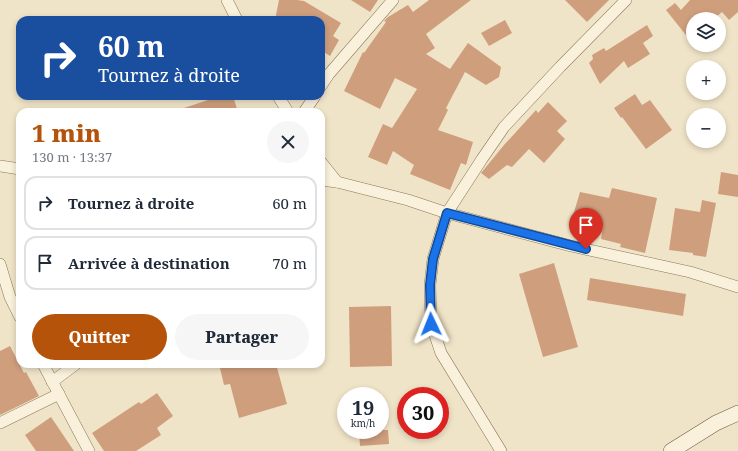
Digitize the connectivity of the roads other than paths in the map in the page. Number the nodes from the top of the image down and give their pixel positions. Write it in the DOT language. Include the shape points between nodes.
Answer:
graph roads {
  1 [pos="226,0"];
  2 [pos="393,0"];
  3 [pos="626,0"];
  4 [pos="235,16"];
  5 [pos="325,80"];
  6 [pos="0,166"];
  7 [pos="325,167"];
  8 [pos="16,168"];
  9 [pos="325,180"];
  10 [pos="337,182"];
  11 [pos="447,213"];
  12 [pos="0,264"];
  13 [pos="738,287"];
  14 [pos="16,309"];
  15 [pos="45,368"];
  16 [pos="71,368"];
  17 [pos="52,382"];
  18 [pos="58,394"];
  19 [pos="738,413"];
  20 [pos="0,423"];
  21 [pos="89,451"];
  22 [pos="501,451"];
  23 [pos="671,451"];
  1 -- 4 [label="street"];
  2 -- 5 [label="street"];
  3 -- 11 [label="street" via="504,127"];
  6 -- 8 [label="street"];
  7 -- 10 [label="street"];
  9 -- 10 [label="street"];
  10 -- 11 [label="street"];
  11 -- 13 [label="street" via="571,246 690,272"];
  11 -- 22 [label="street" via="433,259 430,285 431,324 441,353"];
  12 -- 14 [label="street"];
  15 -- 17 [label="street"];
  16 -- 17 [label="street"];
  17 -- 18 [label="street"];
  18 -- 20 [label="street"];
  18 -- 21 [label="street"];
  19 -- 23 [label="street" via="716,423"];
}
